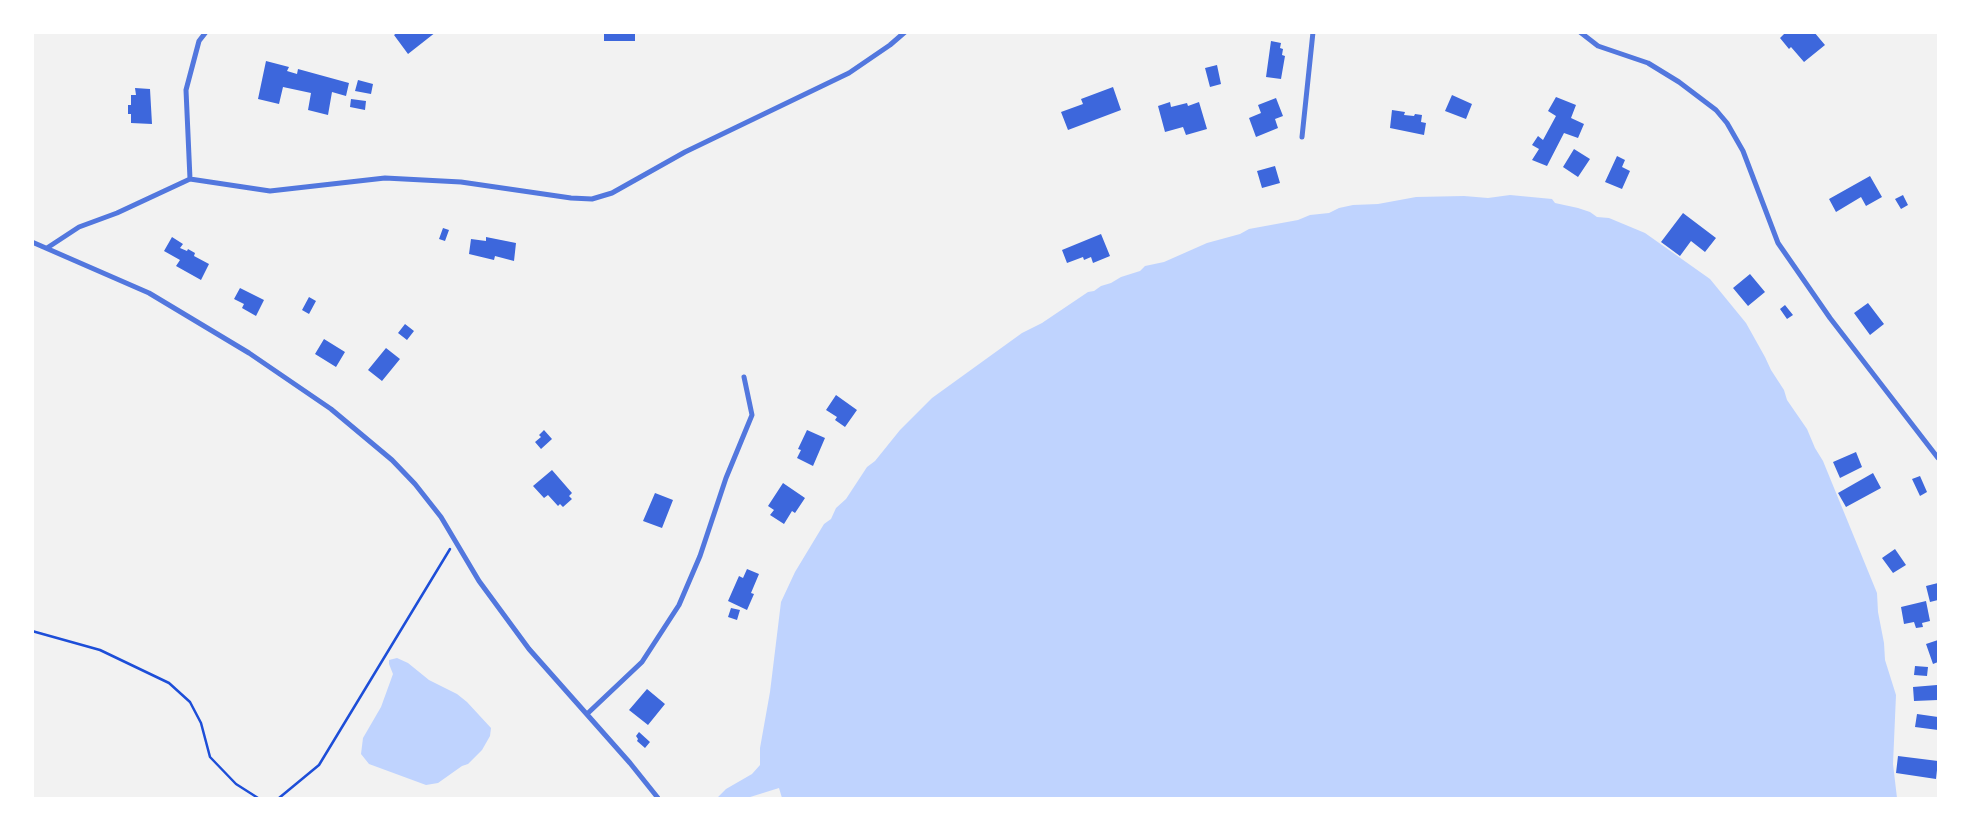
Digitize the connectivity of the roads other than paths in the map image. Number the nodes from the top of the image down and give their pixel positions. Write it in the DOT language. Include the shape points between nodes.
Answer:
graph roads {
  1 [pos="206,32"];
  2 [pos="905,32"];
  3 [pos="1313,32"];
  4 [pos="1580,32"];
  5 [pos="1302,137"];
  6 [pos="190,179"];
  7 [pos="32,242"];
  8 [pos="47,248"];
  9 [pos="744,377"];
  10 [pos="1938,458"];
  11 [pos="587,714"];
  12 [pos="658,798"];
  1 -- 6 [label="street" via="199,41 186,90"];
  2 -- 6 [label="street" via="849,73 685,152 612,193 592,198 571,198 461,182 385,178 270,191"];
  3 -- 5 [label="street"];
  4 -- 10 [label="street" via="1598,46 1648,63 1679,82 1716,110 1728,124 1743,151 1778,243 1830,318"];
  6 -- 8 [label="street" via="79,227"];
  7 -- 8 [label="street"];
  8 -- 11 [label="street" via="149,293 250,353 331,409 392,460 441,517 501,613"];
  9 -- 11 [label="street" via="752,415 679,605 642,662"];
  11 -- 12 [label="street"];
}
